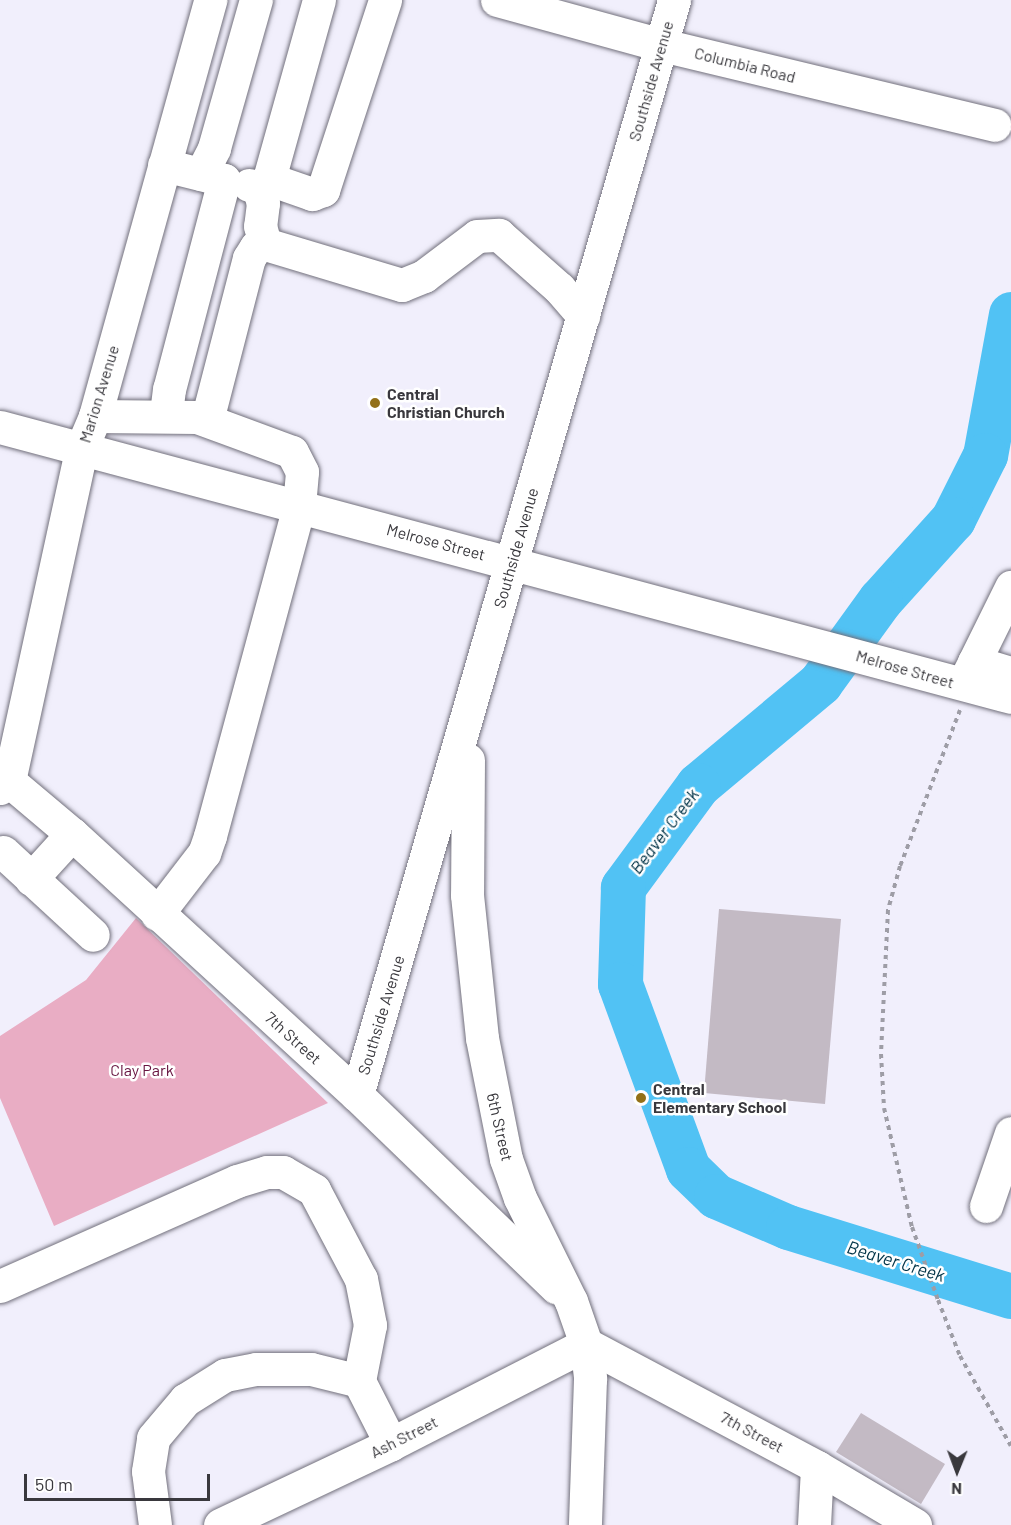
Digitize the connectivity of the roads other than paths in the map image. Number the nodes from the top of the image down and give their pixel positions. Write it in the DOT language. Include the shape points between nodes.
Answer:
graph roads {
  1 [pos="210,0"];
  2 [pos="256,0"];
  3 [pos="319,0"];
  4 [pos="385,0"];
  5 [pos="497,0"];
  6 [pos="674,0"];
  7 [pos="662,45"];
  8 [pos="994,125"];
  9 [pos="164,165"];
  10 [pos="264,183"];
  11 [pos="215,186"];
  12 [pos="264,244"];
  13 [pos="584,316"];
  14 [pos="166,415"];
  15 [pos="95,416"];
  16 [pos="207,420"];
  17 [pos="0,427"];
  18 [pos="82,447"];
  19 [pos="299,506"];
  20 [pos="512,563"];
  21 [pos="1011,586"];
  22 [pos="1011,673"];
  23 [pos="966,686"];
  24 [pos="1011,697"];
  25 [pos="470,713"];
  26 [pos="5,784"];
  27 [pos="72,834"];
  28 [pos="3,852"];
  29 [pos="31,879"];
  30 [pos="157,914"];
  31 [pos="93,935"];
  32 [pos="357,1095"];
  33 [pos="1011,1133"];
  34 [pos="986,1206"];
  35 [pos="0,1286"];
  36 [pos="571,1301"];
  37 [pos="586,1344"];
  38 [pos="359,1381"];
  39 [pos="391,1444"];
  40 [pos="817,1467"];
  41 [pos="155,1525"];
  42 [pos="220,1525"];
  43 [pos="585,1525"];
  44 [pos="814,1525"];
  45 [pos="915,1525"];
  1 -- 9 [label="street, Marion Avenue"];
  2 -- 11 [label="street" via="214,148"];
  3 -- 10 [label="street"];
  4 -- 10 [label="street" via="323,190 312,194"];
  5 -- 7 [label="street, Columbia Road"];
  6 -- 7 [label="street, Southside Avenue"];
  7 -- 8 [label="street, Columbia Road"];
  7 -- 13 [label="street, Southside Avenue"];
  9 -- 11 [label="street"];
  9 -- 15 [label="street, Marion Avenue"];
  10 -- 11 [label="street"];
  10 -- 12 [label="street" via="260,226"];
  11 -- 14 [label="street"];
  12 -- 13 [label="street" via="402,285 424,276 477,236 499,235 511,242"];
  12 -- 16 [label="street" via="256,247 249,258"];
  13 -- 20 [label="street, Southside Avenue"];
  14 -- 15 [label="street"];
  14 -- 16 [label="street"];
  15 -- 18 [label="street, Marion Avenue"];
  16 -- 19 [label="street" via="292,452 302,472"];
  17 -- 18 [label="street, Melrose Street"];
  18 -- 19 [label="street, Melrose Street"];
  18 -- 26 [label="street, Marion Avenue"];
  19 -- 20 [label="street, Melrose Street"];
  19 -- 30 [label="street" via="207,845"];
  20 -- 23 [label="street, Melrose Street"];
  20 -- 25 [label="street, Southside Avenue"];
  21 -- 23 [label="street"];
  22 -- 23 [label="street"];
  23 -- 24 [label="street, Melrose Street"];
  25 -- 32 [label="street, Southside Avenue"];
  25 -- 36 [label="street, 6th Street" via="467,895 484,1050 506,1159 520,1198"];
  26 -- 27 [label="street, 7th Street"];
  27 -- 29 [label="street"];
  27 -- 30 [label="street, 7th Street"];
  28 -- 29 [label="street"];
  29 -- 31 [label="street"];
  30 -- 32 [label="street, 7th Street"];
  32 -- 36 [label="street, 7th Street"];
  33 -- 34 [label="street"];
  35 -- 38 [label="street" via="237,1181 267,1172 283,1172 301,1179 320,1198 361,1279 370,1325"];
  36 -- 37 [label="street, 6th Street"];
  37 -- 39 [label="street, Ash Street"];
  37 -- 40 [label="street, 7th Street"];
  37 -- 43 [label="street, 6th Street" via="590,1379"];
  38 -- 39 [label="street"];
  38 -- 41 [label="street" via="311,1369 256,1369 225,1375 185,1400 153,1437 148,1471"];
  39 -- 42 [label="street, Ash Street"];
  40 -- 44 [label="street"];
  40 -- 45 [label="street, 7th Street"];
}
